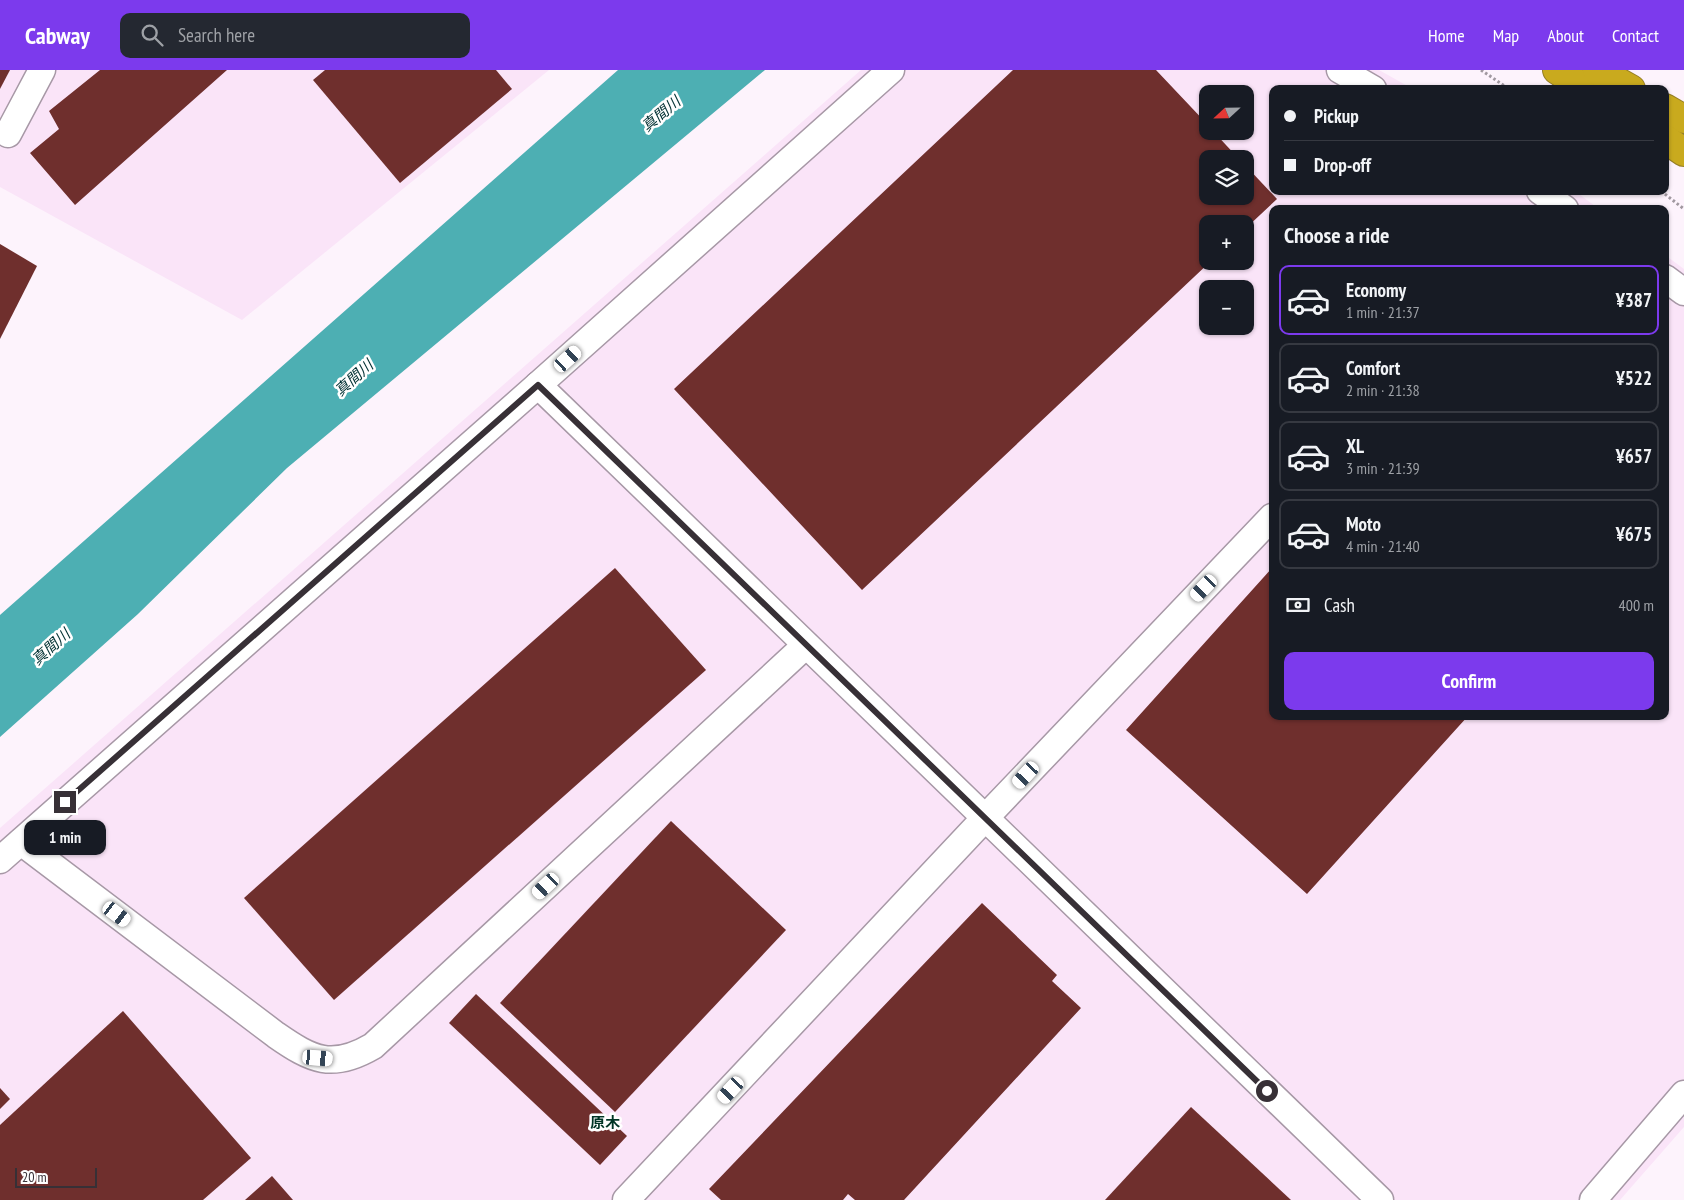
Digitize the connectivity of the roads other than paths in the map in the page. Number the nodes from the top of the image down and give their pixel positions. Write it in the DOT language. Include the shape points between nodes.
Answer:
graph roads {
  1 [pos="42,70"];
  2 [pos="891,70"];
  3 [pos="1340,70"];
  4 [pos="1557,70"];
  5 [pos="1597,70"];
  6 [pos="1366,85"];
  7 [pos="1580,85"];
  8 [pos="1623,85"];
  9 [pos="1669,110"];
  10 [pos="1684,119"];
  11 [pos="8,134"];
  12 [pos="1669,142"];
  13 [pos="1684,152"];
  14 [pos="1546,195"];
  15 [pos="1559,205"];
  16 [pos="1669,281"];
  17 [pos="1684,292"];
  18 [pos="538,385"];
  19 [pos="1269,520"];
  20 [pos="806,645"];
  21 [pos="985,818"];
  22 [pos="21,842"];
  23 [pos="0,860"];
  24 [pos="1684,1094"];
  25 [pos="626,1200"];
  26 [pos="1380,1200"];
  27 [pos="1593,1200"];
  1 -- 11 [label="street"];
  2 -- 18 [label="street"];
  3 -- 6 [label="street"];
  4 -- 7 [label="highway"];
  5 -- 8 [label="highway"];
  9 -- 10 [label="highway"];
  12 -- 13 [label="highway"];
  14 -- 15 [label="street"];
  16 -- 17 [label="street"];
  18 -- 20 [label="street"];
  18 -- 22 [label="street"];
  19 -- 21 [label="street"];
  20 -- 21 [label="street"];
  20 -- 22 [label="street" via="373,1046 348,1058 318,1058 300,1051"];
  21 -- 25 [label="street"];
  21 -- 26 [label="street"];
  22 -- 23 [label="street"];
  24 -- 27 [label="street"];
}
